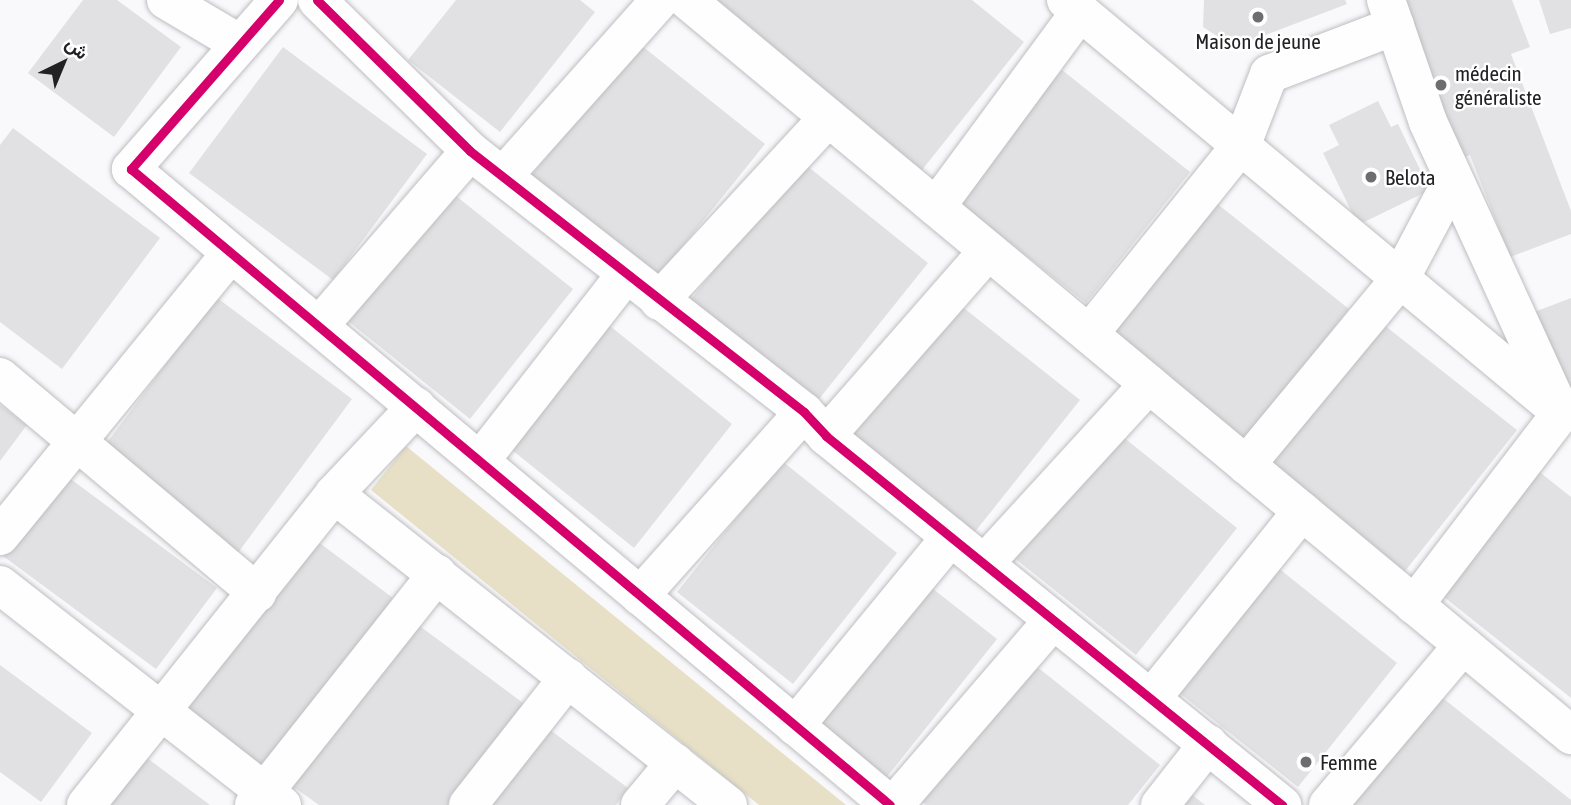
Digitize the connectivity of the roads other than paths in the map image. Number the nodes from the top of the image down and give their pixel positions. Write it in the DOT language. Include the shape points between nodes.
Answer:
graph roads {
  1 [pos="166,0"];
  2 [pos="279,0"];
  3 [pos="317,0"];
  4 [pos="660,0"];
  5 [pos="687,0"];
  6 [pos="1073,6"];
  7 [pos="1390,13"];
  8 [pos="240,44"];
  9 [pos="828,118"];
  10 [pos="1242,144"];
  11 [pos="470,151"];
  12 [pos="504,175"];
  13 [pos="1453,179"];
  14 [pos="936,207"];
  15 [pos="988,251"];
  16 [pos="231,253"];
  17 [pos="626,274"];
  18 [pos="1401,279"];
  19 [pos="659,301"];
  20 [pos="319,327"];
  21 [pos="1088,334"];
  22 [pos="0,377"];
  23 [pos="1149,384"];
  24 [pos="416,407"];
  25 [pos="1566,417"];
  26 [pos="815,424"];
  27 [pos="75,443"];
  28 [pos="480,461"];
  29 [pos="1246,464"];
  30 [pos="334,494"];
  31 [pos="1302,512"];
  32 [pos="0,536"];
  33 [pos="951,537"];
  34 [pos="984,564"];
  35 [pos="437,574"];
  36 [pos="0,585"];
  37 [pos="257,593"];
  38 [pos="640,596"];
  39 [pos="1414,605"];
  40 [pos="1053,620"];
  41 [pos="1463,645"];
  42 [pos="568,678"];
  43 [pos="1151,699"];
  44 [pos="162,712"];
  45 [pos="795,726"];
  46 [pos="1571,735"];
  47 [pos="1208,744"];
  48 [pos="675,762"];
  49 [pos="267,801"];
  50 [pos="86,805"];
  51 [pos="468,805"];
  52 [pos="640,805"];
  53 [pos="728,805"];
  54 [pos="892,805"];
  55 [pos="1160,805"];
  56 [pos="1282,805"];
  57 [pos="1328,805"];
  1 -- 8 [label="street"];
  2 -- 8 [label="street"];
  3 -- 11 [label="street"];
  4 -- 12 [label="street"];
  5 -- 9 [label="street"];
  6 -- 10 [label="street"];
  6 -- 14 [label="street"];
  7 -- 10 [label="street" via="1269,74"];
  7 -- 13 [label="street"];
  8 -- 16 [label="street" via="131,169"];
  9 -- 14 [label="street"];
  9 -- 19 [label="street"];
  10 -- 18 [label="street"];
  10 -- 21 [label="street"];
  11 -- 12 [label="street"];
  11 -- 20 [label="street"];
  12 -- 17 [label="street"];
  13 -- 18 [label="street"];
  13 -- 25 [label="street"];
  14 -- 15 [label="street"];
  15 -- 21 [label="street"];
  15 -- 26 [label="street"];
  16 -- 20 [label="street"];
  16 -- 27 [label="street"];
  17 -- 19 [label="street"];
  17 -- 28 [label="street"];
  18 -- 25 [label="street"];
  18 -- 29 [label="street"];
  19 -- 26 [label="street"];
  20 -- 24 [label="street"];
  21 -- 23 [label="street"];
  22 -- 27 [label="street"];
  23 -- 29 [label="street"];
  23 -- 34 [label="street"];
  24 -- 28 [label="street"];
  24 -- 30 [label="street"];
  25 -- 39 [label="street"];
  26 -- 33 [label="street"];
  26 -- 38 [label="street"];
  27 -- 32 [label="street"];
  27 -- 37 [label="street"];
  28 -- 38 [label="street"];
  29 -- 31 [label="street"];
  30 -- 35 [label="street"];
  30 -- 37 [label="street"];
  31 -- 39 [label="street"];
  31 -- 43 [label="street"];
  33 -- 34 [label="street"];
  33 -- 45 [label="street"];
  34 -- 40 [label="street"];
  35 -- 42 [label="street"];
  35 -- 49 [label="street"];
  36 -- 44 [label="street"];
  37 -- 44 [label="street"];
  38 -- 45 [label="street"];
  39 -- 41 [label="street"];
  40 -- 43 [label="street"];
  40 -- 54 [label="street"];
  41 -- 46 [label="street"];
  41 -- 57 [label="street"];
  42 -- 48 [label="street"];
  42 -- 51 [label="street"];
  43 -- 47 [label="street"];
  44 -- 49 [label="street"];
  44 -- 50 [label="street"];
  45 -- 54 [label="street"];
  47 -- 55 [label="street"];
  47 -- 56 [label="street"];
  48 -- 52 [label="street"];
  48 -- 53 [label="street"];
}
